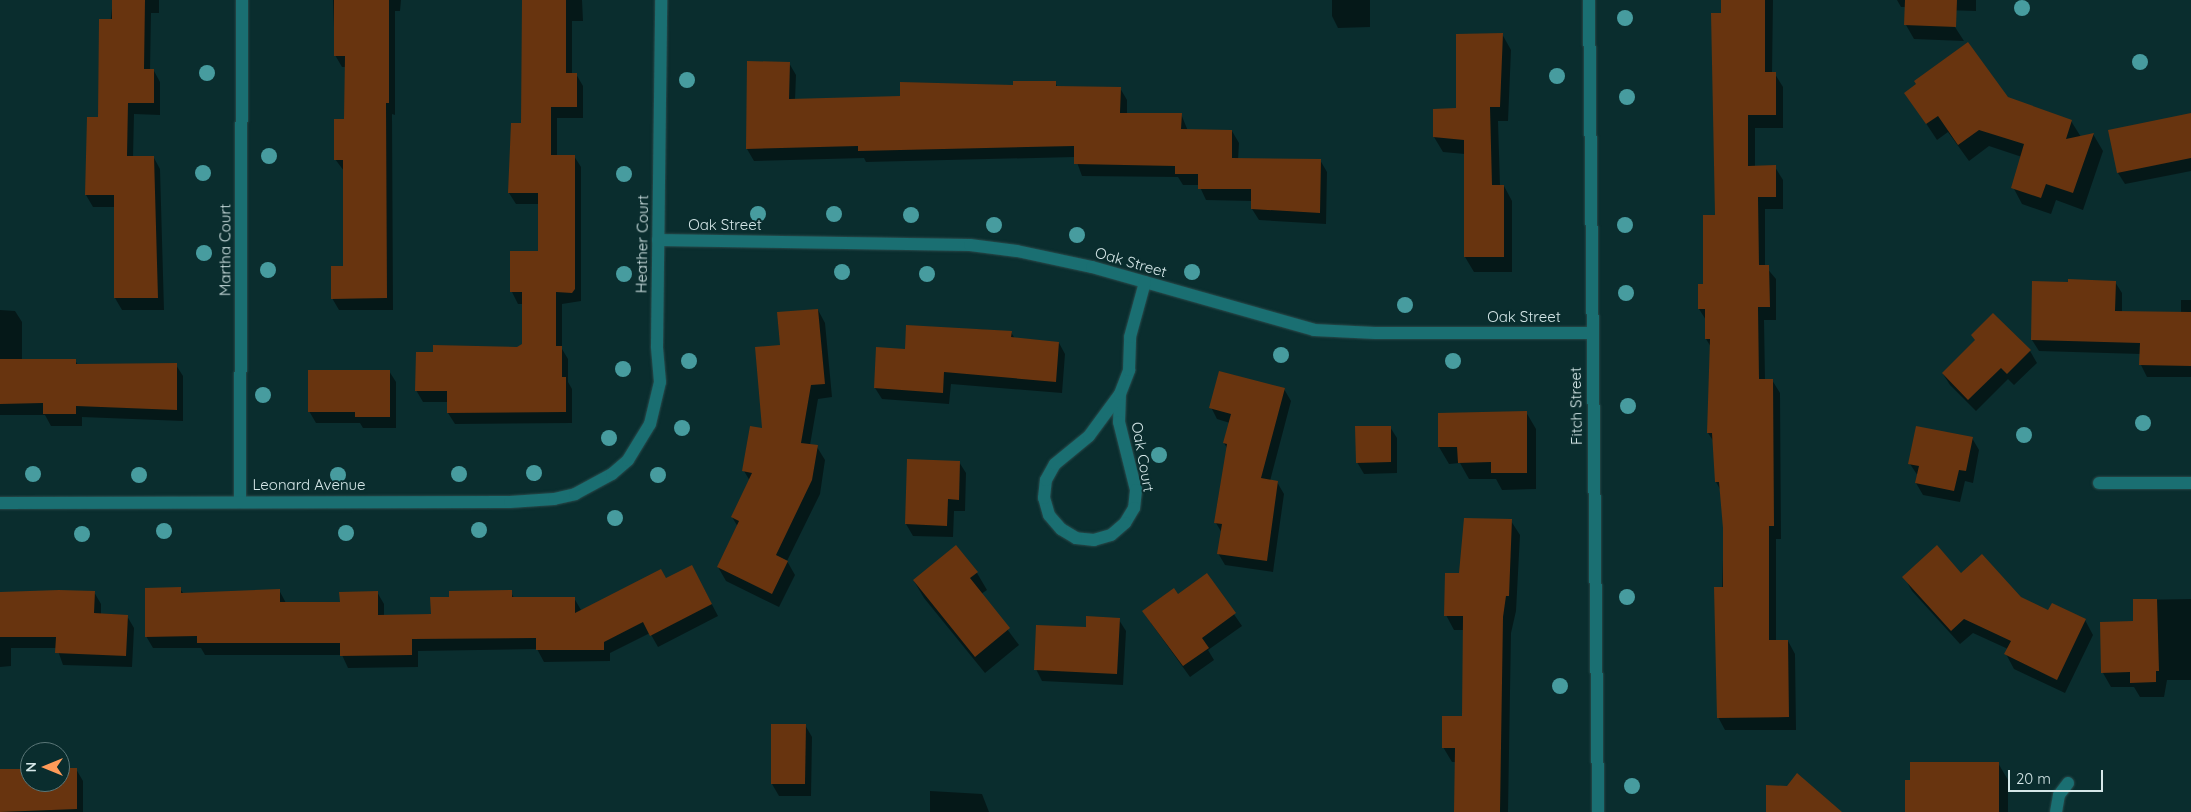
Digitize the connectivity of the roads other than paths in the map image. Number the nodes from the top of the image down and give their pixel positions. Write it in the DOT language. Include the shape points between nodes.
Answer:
graph roads {
  1 [pos="242,0"];
  2 [pos="660,0"];
  3 [pos="1589,0"];
  4 [pos="658,240"];
  5 [pos="1145,282"];
  6 [pos="1591,333"];
  7 [pos="1120,394"];
  8 [pos="612,474"];
  9 [pos="2099,483"];
  10 [pos="2191,483"];
  11 [pos="240,501"];
  12 [pos="0,503"];
  13 [pos="2068,782"];
  14 [pos="1598,812"];
  15 [pos="2056,812"];
  1 -- 11 [label="street, Martha Court"];
  2 -- 4 [label="street, Heather Court"];
  3 -- 6 [label="street, Fitch Street"];
  4 -- 5 [label="street, Oak Street" via="970,245 1054,258"];
  4 -- 8 [label="street, Heather Court" via="660,382 657,403 640,443"];
  5 -- 6 [label="street, Oak Street" via="1314,330"];
  5 -- 7 [label="street, Oak Court" via="1130,336 1129,370"];
  6 -- 14 [label="street, Fitch Street"];
  7 -- 7 [label="street, Oak Court" via="1089,436 1054,464 1046,480 1044,498 1049,515 1061,529 1076,538 1094,540 1111,535 1126,523 1134,508 1136,490 1119,422"];
  8 -- 11 [label="street, Leonard Avenue" via="588,489 554,500"];
  9 -- 10 [label="street"];
  11 -- 12 [label="street, Leonard Avenue"];
  13 -- 15 [label="street" via="2059,795"];
}
